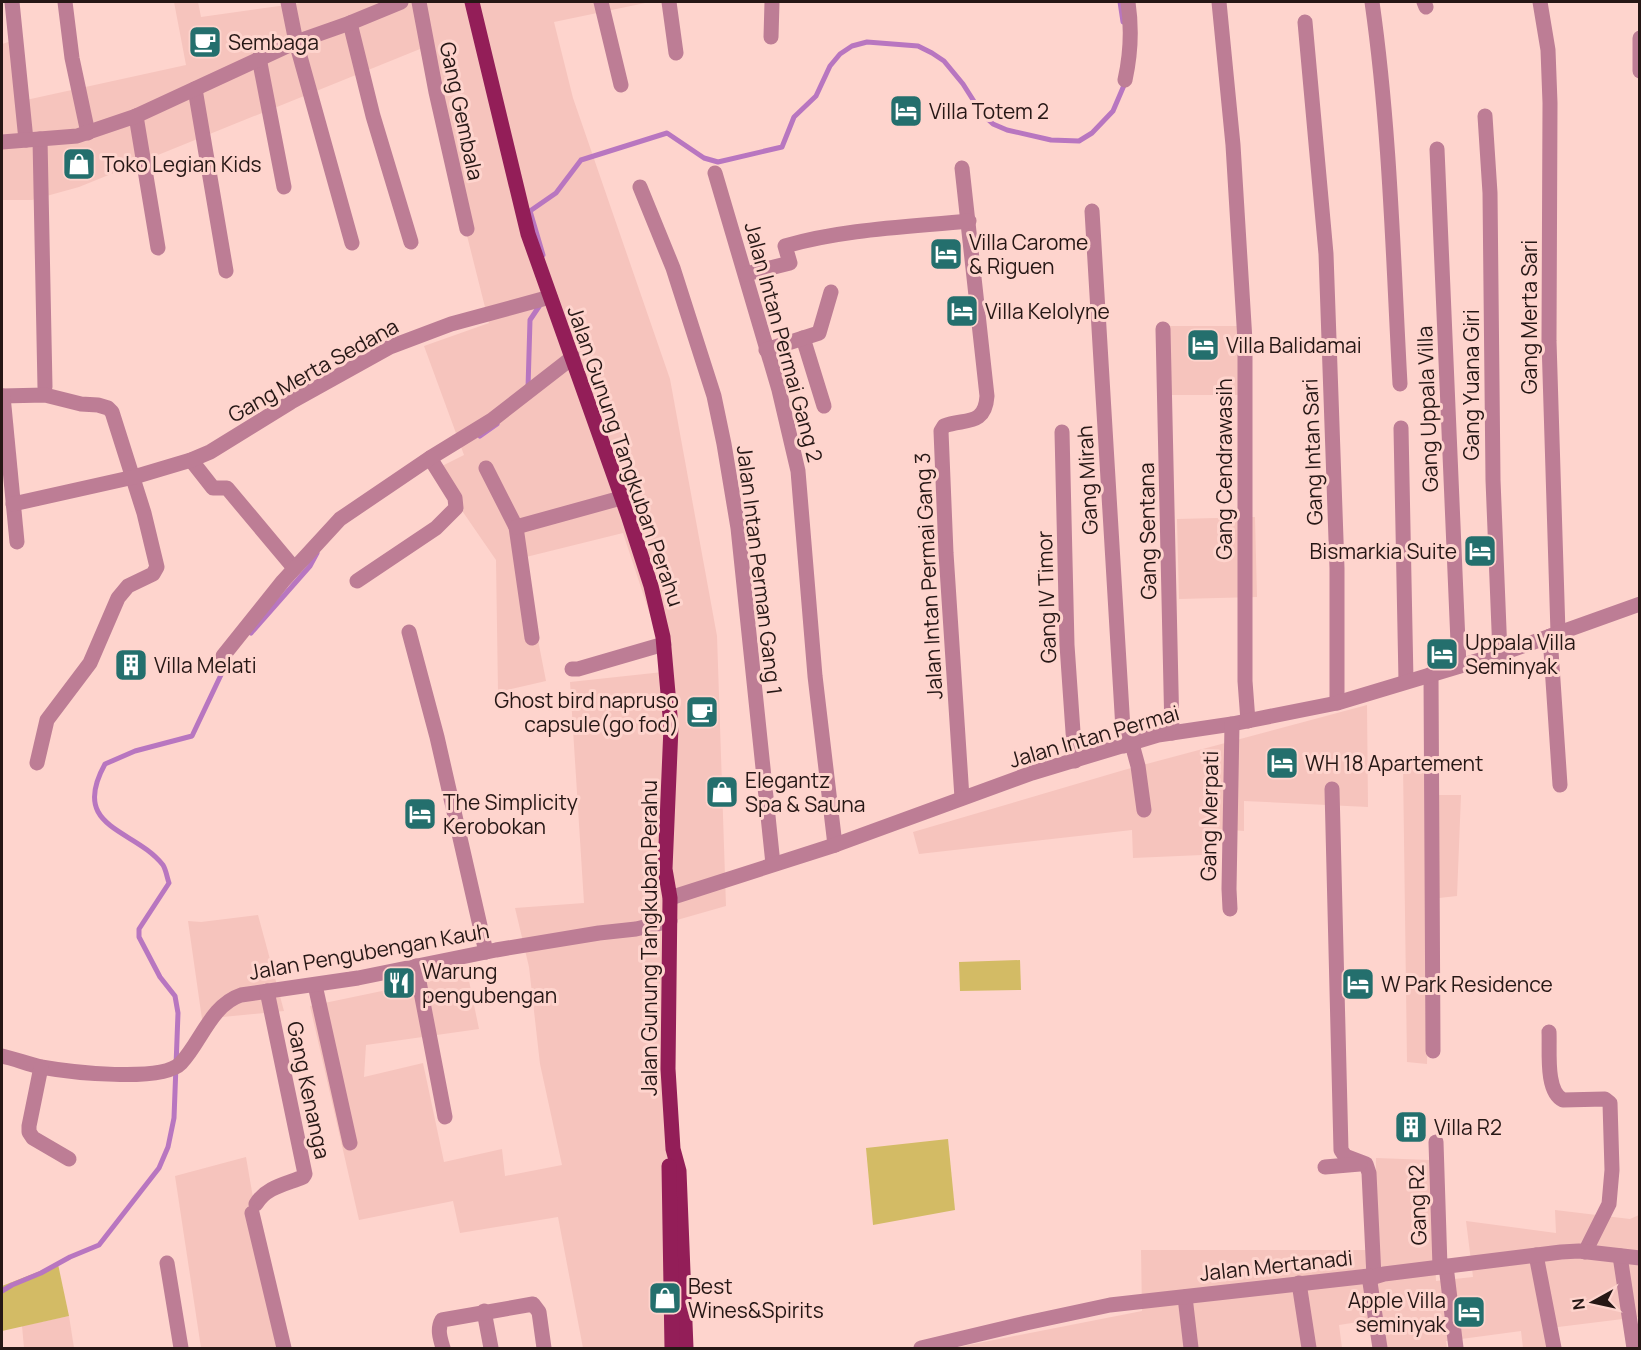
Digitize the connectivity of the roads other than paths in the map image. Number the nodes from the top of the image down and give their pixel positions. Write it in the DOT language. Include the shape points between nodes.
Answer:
graph roads {
  1 [pos="12,2"];
  2 [pos="65,2"];
  3 [pos="288,2"];
  4 [pos="401,2"];
  5 [pos="419,2"];
  6 [pos="472,2"];
  7 [pos="601,2"];
  8 [pos="669,2"];
  9 [pos="772,2"];
  10 [pos="1128,2"];
  11 [pos="1219,2"];
  12 [pos="1372,2"];
  13 [pos="1540,2"];
  14 [pos="1305,22"];
  15 [pos="350,23"];
  16 [pos="771,37"];
  17 [pos="1640,38"];
  18 [pos="296,42"];
  19 [pos="676,53"];
  20 [pos="259,58"];
  21 [pos="1640,70"];
  22 [pos="1125,80"];
  23 [pos="621,85"];
  24 [pos="195,89"];
  25 [pos="136,116"];
  26 [pos="1485,116"];
  27 [pos="88,133"];
  28 [pos="33,140"];
  29 [pos="2,142"];
  30 [pos="1437,149"];
  31 [pos="962,168"];
  32 [pos="715,173"];
  33 [pos="284,187"];
  34 [pos="640,187"];
  35 [pos="1092,211"];
  36 [pos="969,221"];
  37 [pos="467,229"];
  38 [pos="411,242"];
  39 [pos="352,243"];
  40 [pos="158,248"];
  41 [pos="226,271"];
  42 [pos="746,274"];
  43 [pos="831,292"];
  44 [pos="550,297"];
  45 [pos="1163,329"];
  46 [pos="803,338"];
  47 [pos="766,350"];
  48 [pos="573,357"];
  49 [pos="1400,384"];
  50 [pos="45,387"];
  51 [pos="2,396"];
  52 [pos="824,406"];
  53 [pos="1401,428"];
  54 [pos="1062,432"];
  55 [pos="430,458"];
  56 [pos="191,460"];
  57 [pos="486,468"];
  58 [pos="134,477"];
  59 [pos="621,498"];
  60 [pos="9,512"];
  61 [pos="516,527"];
  62 [pos="17,542"];
  63 [pos="294,568"];
  64 [pos="357,581"];
  65 [pos="1640,604"];
  66 [pos="409,632"];
  67 [pos="1554,634"];
  68 [pos="532,638"];
  69 [pos="664,644"];
  70 [pos="1500,654"];
  71 [pos="223,656"];
  72 [pos="1459,666"];
  73 [pos="572,669"];
  74 [pos="1431,674"];
  75 [pos="1406,681"];
  76 [pos="1336,703"];
  77 [pos="1248,721"];
  78 [pos="1232,724"];
  79 [pos="1172,733"];
  80 [pos="1128,745"];
  81 [pos="1076,761"];
  82 [pos="37,763"];
  83 [pos="1560,785"];
  84 [pos="1332,789"];
  85 [pos="963,798"];
  86 [pos="1144,810"];
  87 [pos="836,845"];
  88 [pos="773,864"];
  89 [pos="670,898"];
  90 [pos="1230,909"];
  91 [pos="670,921"];
  92 [pos="486,952"];
  93 [pos="416,966"];
  94 [pos="315,985"];
  95 [pos="267,991"];
  96 [pos="1550,1032"];
  97 [pos="1433,1051"];
  98 [pos="2,1056"];
  99 [pos="41,1067"];
  100 [pos="445,1117"];
  101 [pos="1436,1142"];
  102 [pos="350,1143"];
  103 [pos="672,1149"];
  104 [pos="69,1159"];
  105 [pos="1366,1164"];
  106 [pos="1325,1167"];
  107 [pos="1585,1252"];
  108 [pos="1536,1255"];
  109 [pos="1620,1256"];
  110 [pos="1640,1258"];
  111 [pos="167,1263"];
  112 [pos="1443,1266"];
  113 [pos="1371,1276"];
  114 [pos="1299,1283"];
  115 [pos="1185,1297"];
  116 [pos="484,1311"];
  117 [pos="181,1348"];
  118 [pos="284,1348"];
  119 [pos="443,1348"];
  120 [pos="491,1348"];
  121 [pos="544,1348"];
  122 [pos="672,1348"];
  123 [pos="686,1348"];
  124 [pos="921,1348"];
  125 [pos="1191,1348"];
  126 [pos="1309,1348"];
  127 [pos="1380,1348"];
  128 [pos="1456,1348"];
  129 [pos="1554,1348"];
  130 [pos="1634,1348"];
  1 -- 28 [label="street"];
  2 -- 27 [label="street"];
  3 -- 18 [label="street"];
  4 -- 15 [label="street"];
  5 -- 37 [label="street, Gang Gembala"];
  6 -- 44 [label="main road, Jalan Gunung Tangkuban Perahu" via="528,234"];
  7 -- 23 [label="street"];
  8 -- 19 [label="street"];
  9 -- 16 [label="street"];
  10 -- 22 [label="street" via="1132,29"];
  11 -- 77 [label="street, Gang Cendrawasih" via="1233,145 1245,341"];
  12 -- 49 [label="street" via="1382,66"];
  13 -- 67 [label="street, Gang Merta Sari" via="1548,50 1550,103"];
  14 -- 76 [label="street, Gang Intan Sari" via="1326,254 1338,607"];
  15 -- 18 [label="street"];
  15 -- 38 [label="street"];
  17 -- 21 [label="street"];
  18 -- 20 [label="street"];
  18 -- 39 [label="street"];
  20 -- 24 [label="street"];
  20 -- 33 [label="street"];
  24 -- 25 [label="street"];
  24 -- 41 [label="street"];
  25 -- 27 [label="street"];
  25 -- 40 [label="street"];
  26 -- 70 [label="street, Gang Yuana Giri"];
  27 -- 28 [label="street"];
  28 -- 29 [label="street"];
  28 -- 50 [label="street"];
  30 -- 72 [label="street, Gang Uppala Villa"];
  31 -- 36 [label="street, Jalan Intan Permai Gang 3"];
  32 -- 42 [label="street, Jalan Intan Permai Gang 2"];
  34 -- 88 [label="street, Jalan Intan Perman Gang 1" via="673,268 714,396 724,444 738,528"];
  35 -- 80 [label="street, Gang Mirah"];
  36 -- 42 [label="street" via="802,242 786,246 790,263"];
  36 -- 85 [label="street, Jalan Intan Permai Gang 3" via="986,404 974,420 949,424 941,431"];
  42 -- 47 [label="street, Jalan Intan Permai Gang 2"];
  43 -- 46 [label="street" via="819,333"];
  44 -- 48 [label="main road, Jalan Gunung Tangkuban Perahu"];
  44 -- 56 [label="street, Gang Merta Sedana" via="451,324 390,347"];
  45 -- 79 [label="street, Gang Sentana"];
  46 -- 47 [label="street"];
  46 -- 52 [label="street"];
  47 -- 87 [label="street, Jalan Intan Permai Gang 2" via="798,471 815,676"];
  48 -- 55 [label="street" via="492,420"];
  48 -- 59 [label="main road, Jalan Gunung Tangkuban Perahu"];
  51 -- 58 [label="street" via="45,395 108,408"];
  51 -- 60 [label="street"];
  53 -- 75 [label="street"];
  54 -- 81 [label="street, Gang IV Timor" via="1067,645"];
  55 -- 63 [label="street" via="340,519"];
  55 -- 64 [label="street" via="455,498 456,508 436,528"];
  56 -- 58 [label="street, Gang Merta Sedana"];
  56 -- 63 [label="street" via="213,488 230,490"];
  57 -- 61 [label="street"];
  58 -- 60 [label="street, Gang Merta Sedana"];
  58 -- 82 [label="street" via="156,570 128,586 118,598 90,663 46,720"];
  59 -- 61 [label="street"];
  59 -- 69 [label="main road, Jalan Gunung Tangkuban Perahu" via="651,586"];
  60 -- 62 [label="street"];
  61 -- 68 [label="street"];
  63 -- 71 [label="street"];
  65 -- 67 [label="street, Jalan Intan Permai"];
  66 -- 92 [label="street"];
  67 -- 70 [label="street, Jalan Intan Permai"];
  67 -- 83 [label="street"];
  69 -- 73 [label="street"];
  69 -- 89 [label="main road, Jalan Gunung Tangkuban Perahu" via="671,727 665,869"];
  70 -- 72 [label="street, Jalan Intan Permai"];
  72 -- 74 [label="street, Jalan Intan Permai"];
  74 -- 75 [label="street, Jalan Intan Permai"];
  74 -- 97 [label="street"];
  75 -- 76 [label="street, Jalan Intan Permai"];
  76 -- 77 [label="street, Jalan Intan Permai"];
  77 -- 78 [label="street, Jalan Intan Permai"];
  78 -- 79 [label="street, Jalan Intan Permai"];
  78 -- 90 [label="street, Gang Merpati"];
  79 -- 80 [label="street, Jalan Intan Permai"];
  80 -- 81 [label="street, Jalan Intan Permai"];
  80 -- 86 [label="street, Gang Mirah" via="1140,776"];
  81 -- 85 [label="street, Jalan Intan Permai"];
  84 -- 105 [label="street" via="1341,1149 1345,1156"];
  85 -- 87 [label="street, Jalan Intan Permai"];
  87 -- 88 [label="street, Jalan Intan Permai"];
  88 -- 89 [label="street, Jalan Intan Permai"];
  89 -- 91 [label="main road, Jalan Gunung Tangkuban Perahu"];
  91 -- 92 [label="street, Jalan Pengubengan Kauh"];
  91 -- 103 [label="main road, Jalan Gunung Tangkuban Perahu" via="668,1069"];
  92 -- 93 [label="street, Jalan Pengubengan Kauh"];
  93 -- 94 [label="street, Jalan Pengubengan Kauh"];
  93 -- 100 [label="street"];
  94 -- 95 [label="street, Jalan Pengubengan Kauh"];
  94 -- 102 [label="street"];
  95 -- 99 [label="street, Jalan Pengubengan Kauh" via="232,999 177,1066 165,1072 133,1075"];
  95 -- 118 [label="street, Gang Kenanga" via="305,1174 268,1192 254,1209"];
  96 -- 107 [label="street" via="1551,1085 1557,1097 1607,1099 1610,1103 1609,1204"];
  98 -- 99 [label="street, Jalan Pengubengan Kauh"];
  99 -- 104 [label="street" via="30,1135"];
  101 -- 112 [label="street, Gang R2"];
  103 -- 122 [label="main road, Jalan Gunung Tangkuban Perahu"];
  103 -- 123 [label="main road, Jalan Gunung Tangkuban Perahu" via="679,1171"];
  105 -- 106 [label="street"];
  105 -- 113 [label="street"];
  107 -- 108 [label="street, Jalan Mertanadi"];
  107 -- 109 [label="street, Jalan Mertanadi"];
  108 -- 112 [label="street, Jalan Mertanadi"];
  108 -- 129 [label="street"];
  109 -- 110 [label="street, Jalan Mertanadi"];
  109 -- 130 [label="street"];
  111 -- 117 [label="street"];
  112 -- 113 [label="street, Jalan Mertanadi"];
  112 -- 128 [label="street, Gang R2"];
  113 -- 114 [label="street, Jalan Mertanadi"];
  113 -- 127 [label="street"];
  114 -- 115 [label="street, Jalan Mertanadi"];
  114 -- 126 [label="street"];
  115 -- 124 [label="street, Jalan Mertanadi" via="1110,1305"];
  115 -- 125 [label="street"];
  116 -- 119 [label="street" via="442,1320 439,1334"];
  116 -- 120 [label="street"];
  116 -- 121 [label="street" via="533,1304 539,1312"];
}
